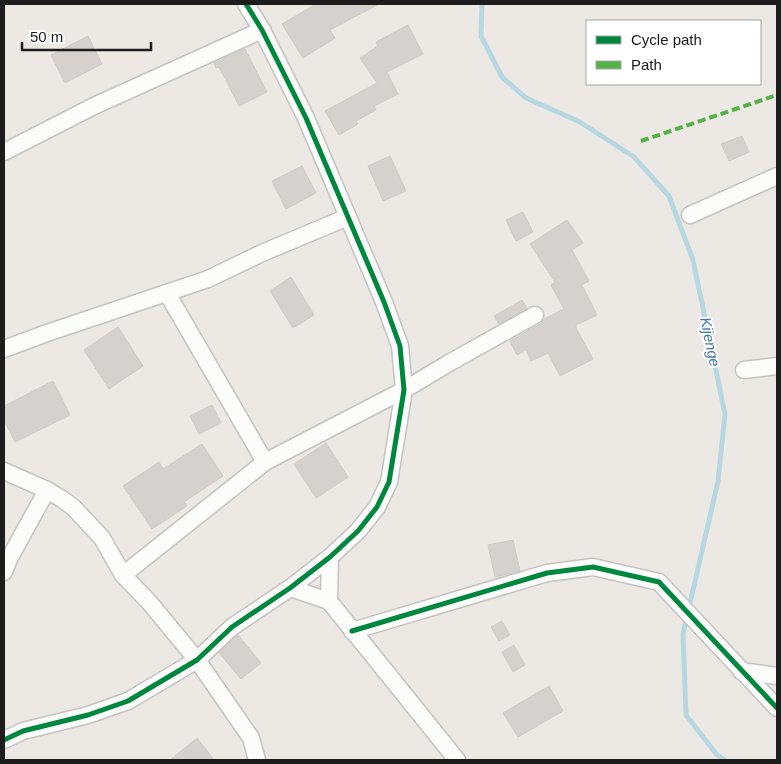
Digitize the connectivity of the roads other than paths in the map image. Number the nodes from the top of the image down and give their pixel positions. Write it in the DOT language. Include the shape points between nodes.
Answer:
graph roads {
  1 [pos="246,4"];
  2 [pos="262,30"];
  3 [pos="4,152"];
  4 [pos="777,176"];
  5 [pos="690,215"];
  6 [pos="348,217"];
  7 [pos="167,293"];
  8 [pos="535,315"];
  9 [pos="4,350"];
  10 [pos="777,366"];
  11 [pos="744,370"];
  12 [pos="404,390"];
  13 [pos="266,462"];
  14 [pos="4,471"];
  15 [pos="47,490"];
  16 [pos="330,557"];
  17 [pos="4,572"];
  18 [pos="123,575"];
  19 [pos="290,588"];
  20 [pos="329,601"];
  21 [pos="352,631"];
  22 [pos="197,660"];
  23 [pos="741,671"];
  24 [pos="777,676"];
  25 [pos="777,708"];
  26 [pos="4,739"];
  27 [pos="257,760"];
  28 [pos="457,760"];
  1 -- 2 [label="street"];
  2 -- 3 [label="street" via="94,106"];
  2 -- 6 [label="street" via="306,118"];
  4 -- 5 [label="street"];
  6 -- 7 [label="street" via="208,279"];
  6 -- 12 [label="street" via="400,346"];
  7 -- 9 [label="street"];
  7 -- 13 [label="street"];
  8 -- 12 [label="street"];
  10 -- 11 [label="street"];
  12 -- 13 [label="street"];
  12 -- 16 [label="street" via="389,482 377,507 358,531"];
  13 -- 18 [label="street"];
  14 -- 15 [label="street"];
  15 -- 17 [label="street"];
  15 -- 18 [label="street" via="74,508 102,538"];
  16 -- 19 [label="street"];
  16 -- 20 [label="street"];
  18 -- 22 [label="street"];
  19 -- 20 [label="street"];
  19 -- 22 [label="street" via="232,627"];
  20 -- 21 [label="street"];
  21 -- 23 [label="street" via="547,573 593,567 658,582"];
  21 -- 28 [label="street"];
  22 -- 26 [label="street" via="128,701"];
  22 -- 27 [label="street" via="251,738"];
  23 -- 24 [label="street"];
  23 -- 25 [label="street"];
}
